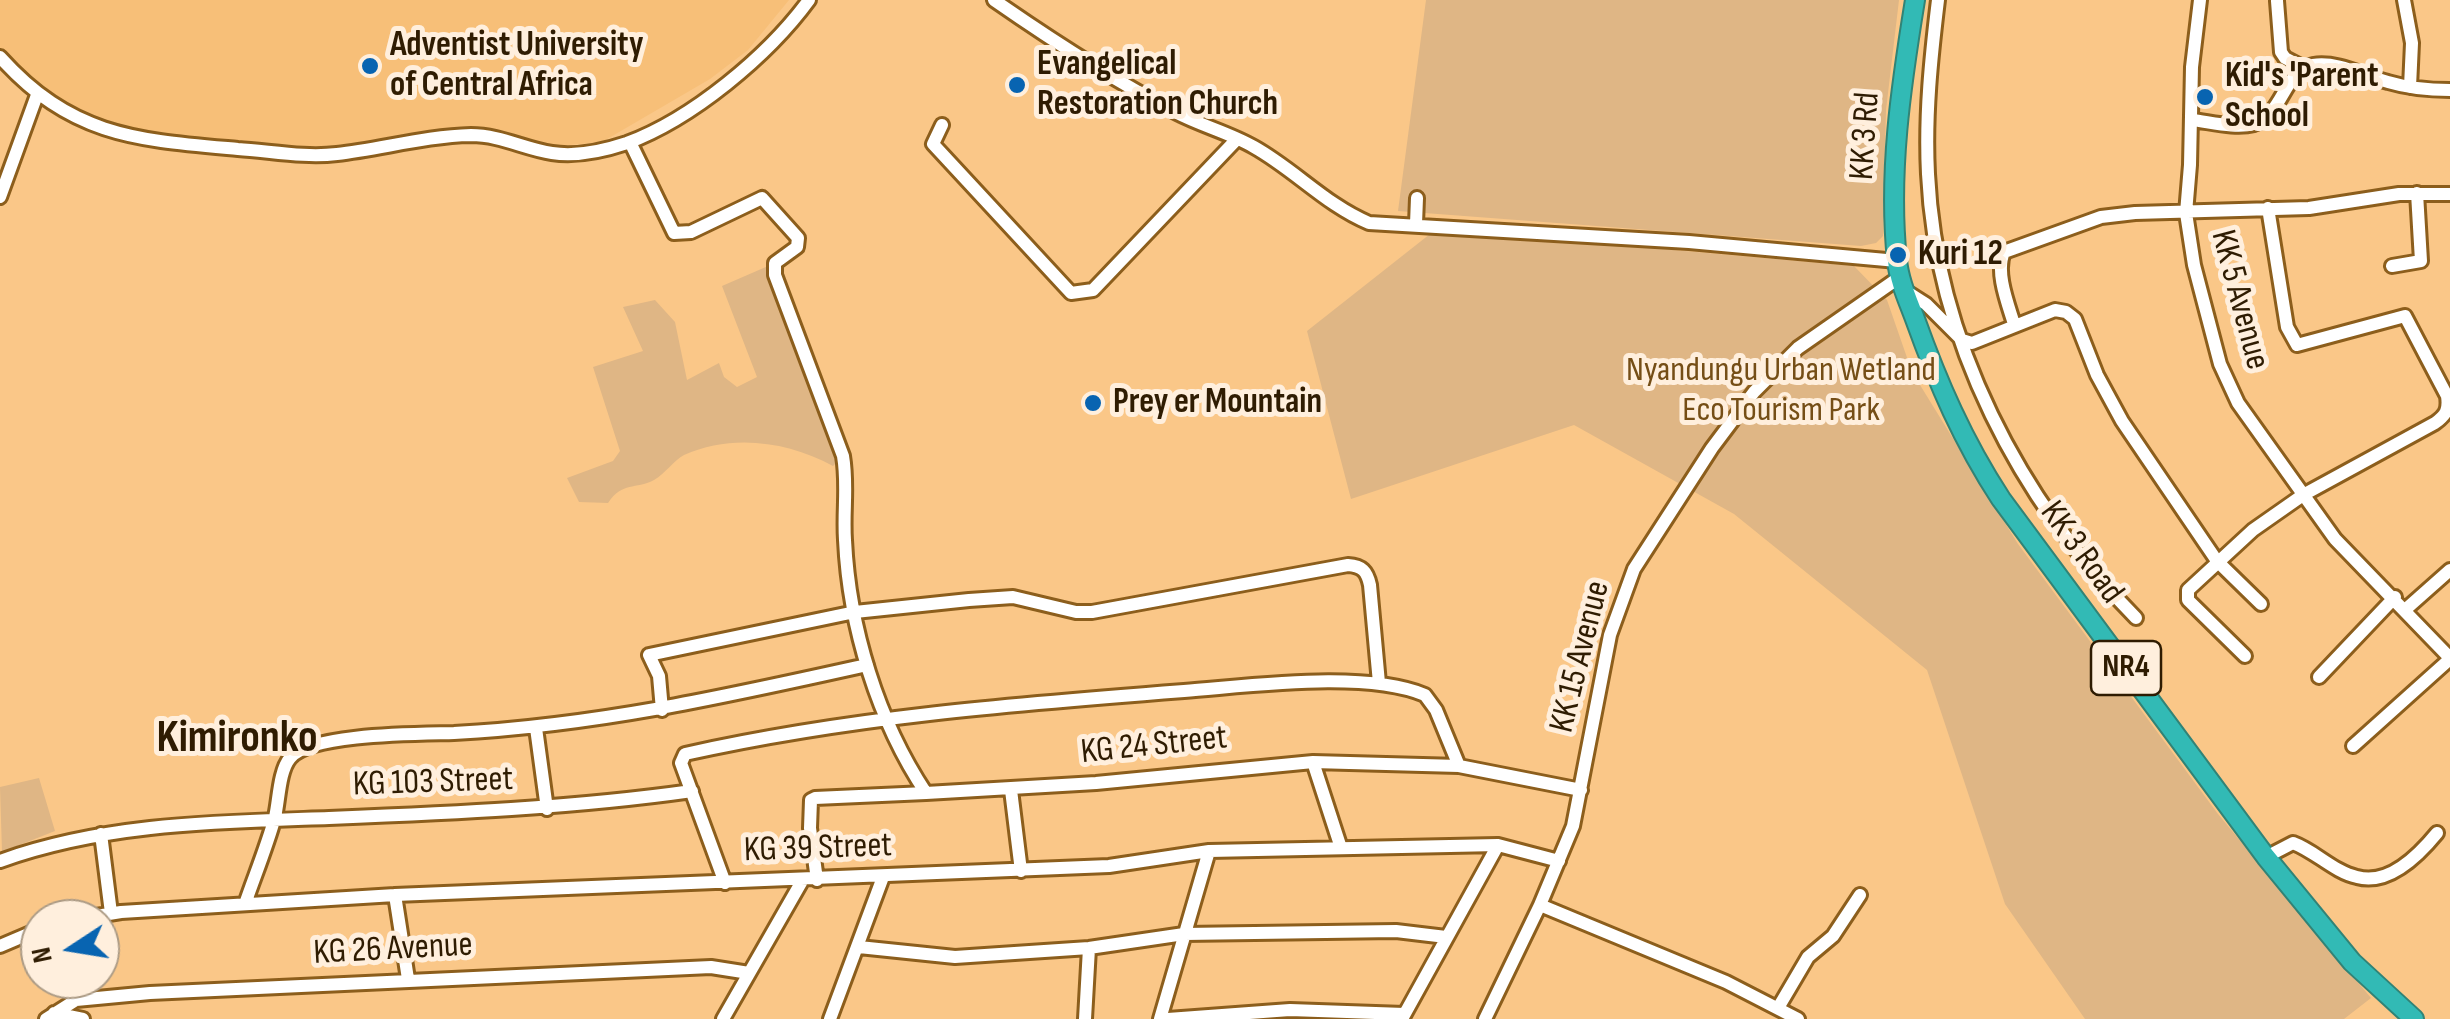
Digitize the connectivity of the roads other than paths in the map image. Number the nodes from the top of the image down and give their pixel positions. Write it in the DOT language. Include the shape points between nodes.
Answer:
graph roads {
  1 [pos="809,0"];
  2 [pos="994,0"];
  3 [pos="1915,0"];
  4 [pos="1938,0"];
  5 [pos="2200,0"];
  6 [pos="2404,0"];
  7 [pos="2277,1"];
  8 [pos="0,57"];
  9 [pos="2304,68"];
  10 [pos="2410,87"];
  11 [pos="2450,90"];
  12 [pos="37,95"];
  13 [pos="2192,120"];
  14 [pos="942,125"];
  15 [pos="1237,139"];
  16 [pos="630,142"];
  17 [pos="2417,193"];
  18 [pos="2450,194"];
  19 [pos="0,197"];
  20 [pos="1417,198"];
  21 [pos="2268,208"];
  22 [pos="2186,212"];
  23 [pos="1416,224"];
  24 [pos="2392,266"];
  25 [pos="1900,276"];
  26 [pos="2014,324"];
  27 [pos="1962,340"];
  28 [pos="2303,495"];
  29 [pos="2217,561"];
  30 [pos="2450,570"];
  31 [pos="2395,597"];
  32 [pos="2262,604"];
  33 [pos="2406,609"];
  34 [pos="854,612"];
  35 [pos="2136,618"];
  36 [pos="2245,656"];
  37 [pos="2450,659"];
  38 [pos="868,664"];
  39 [pos="2319,677"];
  40 [pos="1379,682"];
  41 [pos="662,710"];
  42 [pos="886,718"];
  43 [pos="536,728"];
  44 [pos="2354,746"];
  45 [pos="1314,762"];
  46 [pos="1459,766"];
  47 [pos="1011,790"];
  48 [pos="1582,790"];
  49 [pos="692,791"];
  50 [pos="926,793"];
  51 [pos="546,809"];
  52 [pos="274,820"];
  53 [pos="2437,833"];
  54 [pos="101,834"];
  55 [pos="1498,845"];
  56 [pos="1340,848"];
  57 [pos="1209,851"];
  58 [pos="2266,857"];
  59 [pos="0,861"];
  60 [pos="1559,861"];
  61 [pos="1022,871"];
  62 [pos="883,877"];
  63 [pos="809,881"];
  64 [pos="725,883"];
  65 [pos="395,896"];
  66 [pos="1860,896"];
  67 [pos="109,899"];
  68 [pos="245,904"];
  69 [pos="1540,905"];
  70 [pos="120,912"];
  71 [pos="1184,934"];
  72 [pos="1446,937"];
  73 [pos="859,946"];
  74 [pos="1089,948"];
  75 [pos="749,973"];
  76 [pos="408,979"];
  77 [pos="1778,1008"];
  78 [pos="50,1016"];
  79 [pos="1403,1017"];
  80 [pos="83,1019"];
  81 [pos="722,1019"];
  82 [pos="830,1019"];
  83 [pos="1085,1019"];
  84 [pos="1160,1019"];
  85 [pos="1168,1019"];
  86 [pos="1485,1019"];
  87 [pos="1798,1019"];
  88 [pos="2414,1019"];
  1 -- 16 [label="street" via="746,70"];
  2 -- 15 [label="street" via="1103,73"];
  3 -- 25 [label="highway, KK 3 Rd / NR4" via="1897,126"];
  4 -- 27 [label="street" via="1928,78 1928,178"];
  5 -- 13 [label="street, KK 5 Avenue"];
  6 -- 10 [label="street" via="2412,43"];
  7 -- 9 [label="street" via="2280,52"];
  8 -- 12 [label="street"];
  9 -- 10 [label="street" via="2338,66"];
  9 -- 13 [label="street" via="2258,123"];
  10 -- 11 [label="street"];
  12 -- 16 [label="street" via="106,132 254,150 332,155 475,135 574,155"];
  12 -- 19 [label="street"];
  13 -- 22 [label="street, KK 5 Avenue"];
  14 -- 15 [label="street" via="934,144 1071,293 1094,290"];
  15 -- 23 [label="street" via="1352,216 1380,226"];
  16 -- 34 [label="street" via="674,233 762,198 798,238 798,246 775,263 775,275 843,456"];
  17 -- 18 [label="street"];
  17 -- 21 [label="street"];
  17 -- 24 [label="street" via="2421,261"];
  20 -- 23 [label="street"];
  21 -- 22 [label="street"];
  21 -- 28 [label="street" via="2287,328 2297,346 2405,316 2447,396 2446,415 2435,423"];
  22 -- 26 [label="street" via="2102,217 2004,252 2001,269"];
  22 -- 28 [label="street, KK 5 Avenue" via="2220,364 2238,403"];
  23 -- 25 [label="street" via="1706,243"];
  25 -- 27 [label="street"];
  25 -- 48 [label="street, KK 15 Avenue" via="1776,369 1712,448 1634,569 1610,634"];
  25 -- 58 [label="highway, KK 3 Road / NR4" via="1974,458"];
  26 -- 27 [label="street" via="1980,342"];
  26 -- 29 [label="street" via="2055,310 2074,318 2122,421"];
  27 -- 35 [label="street" via="1994,420 2035,494 2099,581"];
  28 -- 29 [label="street"];
  28 -- 31 [label="street, KK 5 Avenue"];
  29 -- 32 [label="street"];
  29 -- 36 [label="street" via="2188,590 2188,600"];
  30 -- 33 [label="street"];
  31 -- 33 [label="street, KK 5 Avenue"];
  31 -- 39 [label="street"];
  33 -- 37 [label="street, KK 5 Avenue"];
  34 -- 38 [label="street"];
  34 -- 40 [label="street" via="1012,597 1092,612 1348,564 1367,573"];
  34 -- 41 [label="street" via="650,655"];
  37 -- 44 [label="street"];
  38 -- 41 [label="street"];
  38 -- 42 [label="street"];
  40 -- 42 [label="street" via="1269,684"];
  40 -- 46 [label="street" via="1426,695"];
  41 -- 43 [label="street"];
  42 -- 49 [label="street" via="685,754 681,763"];
  42 -- 50 [label="street"];
  43 -- 51 [label="street"];
  43 -- 52 [label="street" via="322,744 291,756"];
  45 -- 46 [label="street, KG 24 Street"];
  45 -- 47 [label="street, KG 24 Street"];
  45 -- 56 [label="street"];
  46 -- 48 [label="street, KG 24 Street"];
  47 -- 50 [label="street, KG 24 Street"];
  47 -- 61 [label="street"];
  48 -- 60 [label="street, KK 15 Avenue"];
  49 -- 51 [label="street, KG 103 Street"];
  49 -- 64 [label="street"];
  50 -- 63 [label="street, KG 24 Street" via="815,798 809,807"];
  51 -- 52 [label="street, KG 103 Street"];
  52 -- 54 [label="street, KG 103 Street"];
  52 -- 68 [label="street"];
  53 -- 58 [label="street" via="2407,865 2365,878 2293,843"];
  54 -- 59 [label="street, KG 103 Street"];
  54 -- 67 [label="street"];
  55 -- 56 [label="street, KG 39 Street"];
  55 -- 60 [label="street, KG 39 Street"];
  55 -- 72 [label="street"];
  56 -- 57 [label="street, KG 39 Street"];
  57 -- 61 [label="street, KG 39 Street"];
  57 -- 71 [label="street"];
  58 -- 88 [label="highway, KK 3 Road / NR4" via="2352,962"];
  60 -- 69 [label="street, KK 15 Avenue"];
  61 -- 62 [label="street, KG 39 Street"];
  62 -- 63 [label="street, KG 39 Street"];
  62 -- 73 [label="street"];
  63 -- 64 [label="street, KG 39 Street"];
  63 -- 75 [label="street"];
  64 -- 65 [label="street, KG 39 Street"];
  65 -- 68 [label="street, KG 39 Street"];
  65 -- 76 [label="street"];
  66 -- 77 [label="street" via="1833,936 1808,958"];
  68 -- 70 [label="street, KG 39 Street"];
  69 -- 77 [label="street"];
  69 -- 86 [label="street, KK 15 Avenue"];
  71 -- 72 [label="street" via="1396,930"];
  71 -- 74 [label="street"];
  71 -- 84 [label="street"];
  72 -- 79 [label="street"];
  73 -- 74 [label="street" via="955,957"];
  73 -- 82 [label="street"];
  74 -- 83 [label="street"];
  75 -- 76 [label="street, KG 26 Avenue" via="711,967"];
  75 -- 81 [label="street"];
  76 -- 78 [label="street, KG 26 Avenue" via="93,997"];
  77 -- 87 [label="street"];
  78 -- 80 [label="street"];
  79 -- 85 [label="street" via="1290,1010"];
}
